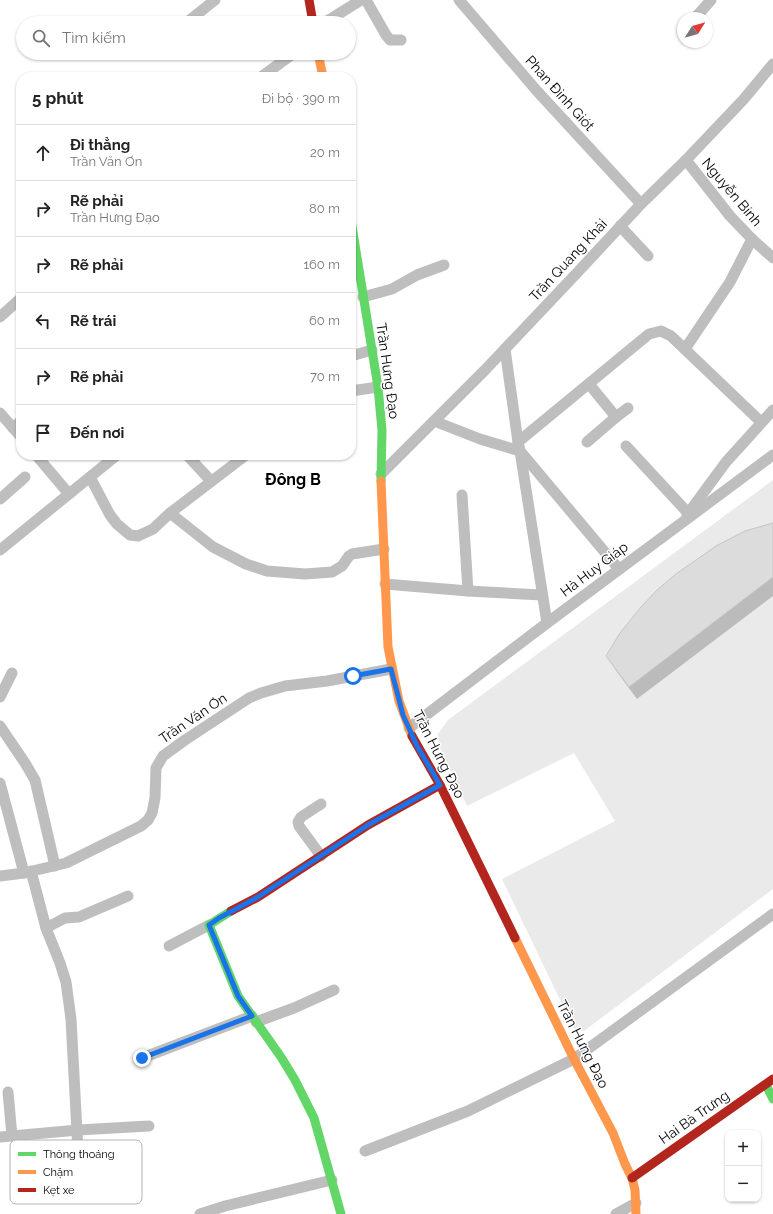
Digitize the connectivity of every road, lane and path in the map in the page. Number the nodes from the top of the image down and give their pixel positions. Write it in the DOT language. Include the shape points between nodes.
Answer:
graph roads {
  1 [pos="309,0"];
  2 [pos="361,0"];
  3 [pos="366,0"];
  4 [pos="459,0"];
  5 [pos="711,0"];
  6 [pos="211,1"];
  7 [pos="700,12"];
  8 [pos="194,16"];
  9 [pos="312,16"];
  10 [pos="335,16"];
  11 [pos="401,40"];
  12 [pos="284,60"];
  13 [pos="319,60"];
  14 [pos="772,69"];
  15 [pos="268,72"];
  16 [pos="322,72"];
  17 [pos="686,160"];
  18 [pos="641,204"];
  19 [pos="620,226"];
  20 [pos="752,239"];
  21 [pos="356,252"];
  22 [pos="648,256"];
  23 [pos="773,258"];
  24 [pos="444,265"];
  25 [pos="363,297"];
  26 [pos="16,303"];
  27 [pos="0,317"];
  28 [pos="505,349"];
  29 [pos="685,349"];
  30 [pos="372,350"];
  31 [pos="356,355"];
  32 [pos="589,384"];
  33 [pos="378,387"];
  34 [pos="356,390"];
  35 [pos="628,408"];
  36 [pos="773,410"];
  37 [pos="0,413"];
  38 [pos="616,417"];
  39 [pos="434,421"];
  40 [pos="761,422"];
  41 [pos="16,423"];
  42 [pos="587,442"];
  43 [pos="626,446"];
  44 [pos="519,447"];
  45 [pos="773,455"];
  46 [pos="40,460"];
  47 [pos="112,460"];
  48 [pos="192,460"];
  49 [pos="239,460"];
  50 [pos="381,474"];
  51 [pos="25,477"];
  52 [pos="90,477"];
  53 [pos="211,481"];
  54 [pos="69,494"];
  55 [pos="462,494"];
  56 [pos="0,500"];
  57 [pos="170,513"];
  58 [pos="685,518"];
  59 [pos="384,549"];
  60 [pos="0,550"];
  61 [pos="619,569"];
  62 [pos="385,584"];
  63 [pos="468,591"];
  64 [pos="542,595"];
  65 [pos="547,623"];
  66 [pos="391,669"];
  67 [pos="12,673"];
  68 [pos="0,697"];
  69 [pos="0,726"];
  70 [pos="409,728"];
  71 [pos="0,783"];
  72 [pos="440,785"];
  73 [pos="2,795"];
  74 [pos="321,804"];
  75 [pos="321,856"];
  76 [pos="55,866"];
  77 [pos="27,872"];
  78 [pos="0,876"];
  79 [pos="128,896"];
  80 [pos="773,914"];
  81 [pos="209,925"];
  82 [pos="46,928"];
  83 [pos="169,946"];
  84 [pos="334,990"];
  85 [pos="254,1019"];
  86 [pos="142,1058"];
  87 [pos="574,1059"];
  88 [pos="770,1082"];
  89 [pos="8,1092"];
  90 [pos="773,1099"];
  91 [pos="149,1126"];
  92 [pos="78,1130"];
  93 [pos="12,1136"];
  94 [pos="0,1137"];
  95 [pos="78,1140"];
  96 [pos="365,1151"];
  97 [pos="632,1178"];
  98 [pos="332,1180"];
  99 [pos="636,1208"];
  100 [pos="200,1214"];
  101 [pos="341,1214"];
  102 [pos="616,1214"];
  1 -- 9 [label="main road"];
  2 -- 10 [label="street"];
  3 -- 11 [label="street" via="390,40"];
  4 -- 18 [label="street, Phan Đình Giót" via="537,91"];
  5 -- 7 [label="street"];
  6 -- 8 [label="street"];
  12 -- 15 [label="street"];
  13 -- 16 [label="main road"];
  14 -- 17 [label="street, Trần Quang Khải"];
  17 -- 18 [label="street, Trần Quang Khải"];
  17 -- 20 [label="street, Nguyễn Bính" via="730,216"];
  18 -- 19 [label="street, Trần Quang Khải"];
  19 -- 22 [label="street"];
  19 -- 28 [label="street, Trần Quang Khải"];
  20 -- 23 [label="street, Nguyễn Bính"];
  20 -- 29 [label="street" via="730,282"];
  21 -- 25 [label="main road, Trần Hưng Đạo"];
  24 -- 25 [label="street" via="417,275 392,289"];
  25 -- 30 [label="main road, Trần Hưng Đạo"];
  26 -- 27 [label="street"];
  28 -- 39 [label="street, Trần Quang Khải"];
  28 -- 44 [label="street"];
  29 -- 32 [label="street" via="661,331 649,334"];
  29 -- 40 [label="street"];
  30 -- 31 [label="street"];
  30 -- 33 [label="main road, Trần Hưng Đạo"];
  32 -- 38 [label="street"];
  32 -- 44 [label="street"];
  33 -- 34 [label="street"];
  33 -- 50 [label="main road, Trần Hưng Đạo" via="382,430"];
  35 -- 38 [label="street"];
  36 -- 40 [label="street, Hà Huy Giáp"];
  37 -- 41 [label="street"];
  38 -- 42 [label="street"];
  39 -- 44 [label="street" via="480,439"];
  39 -- 50 [label="street, Trần Quang Khải"];
  40 -- 58 [label="street, Hà Huy Giáp" via="726,462"];
  43 -- 58 [label="street"];
  44 -- 61 [label="street"];
  44 -- 64 [label="street"];
  45 -- 58 [label="street"];
  46 -- 54 [label="street"];
  47 -- 52 [label="street"];
  48 -- 53 [label="street"];
  49 -- 53 [label="street"];
  50 -- 59 [label="main road, Trần Hưng Đạo"];
  51 -- 56 [label="street"];
  52 -- 54 [label="street"];
  52 -- 57 [label="street" via="110,515 130,536 138,536 153,530"];
  53 -- 57 [label="street"];
  54 -- 60 [label="street"];
  55 -- 63 [label="street"];
  57 -- 59 [label="street" via="213,547 246,564 267,571 305,574 332,572 342,566 352,554"];
  58 -- 61 [label="street, Hà Huy Giáp"];
  59 -- 62 [label="main road, Trần Hưng Đạo"];
  61 -- 65 [label="street, Hà Huy Giáp"];
  62 -- 63 [label="street"];
  62 -- 66 [label="main road, Trần Hưng Đạo"];
  63 -- 64 [label="street"];
  64 -- 65 [label="street"];
  65 -- 70 [label="street, Hà Huy Giáp"];
  66 -- 70 [label="main road, Trần Hưng Đạo"];
  66 -- 76 [label="street, Trần Văn Ơn" via="285,686 249,698 163,756 156,768 155,798 148,820 101,846"];
  67 -- 68 [label="street"];
  69 -- 76 [label="street" via="35,780"];
  70 -- 72 [label="main road, Trần Hưng Đạo"];
  71 -- 73 [label="street"];
  72 -- 75 [label="main road" via="368,825"];
  72 -- 87 [label="main road, Trần Hưng Đạo"];
  73 -- 77 [label="street"];
  74 -- 75 [label="street" via="301,817 298,822"];
  75 -- 81 [label="main road"];
  76 -- 77 [label="street, Trần Văn Ơn"];
  77 -- 78 [label="street, Trần Văn Ơn"];
  77 -- 82 [label="street"];
  79 -- 82 [label="street" via="79,918 65,918"];
  80 -- 87 [label="street"];
  81 -- 83 [label="street"];
  81 -- 85 [label="main road" via="238,996"];
  82 -- 92 [label="street" via="66,982"];
  84 -- 85 [label="street" via="294,1008"];
  85 -- 86 [label="street"];
  85 -- 98 [label="main road" via="281,1057 311,1110"];
  87 -- 96 [label="street" via="468,1111"];
  87 -- 97 [label="main road, Trần Hưng Đạo" via="613,1133"];
  88 -- 90 [label="main road"];
  88 -- 97 [label="main road, Hai Bà Trưng"];
  89 -- 93 [label="street"];
  91 -- 92 [label="street"];
  92 -- 93 [label="street"];
  92 -- 95 [label="street"];
  93 -- 94 [label="street"];
  97 -- 99 [label="main road, Trần Hưng Đạo"];
  98 -- 100 [label="street"];
  98 -- 101 [label="main road"];
  99 -- 102 [label="street"];
}
